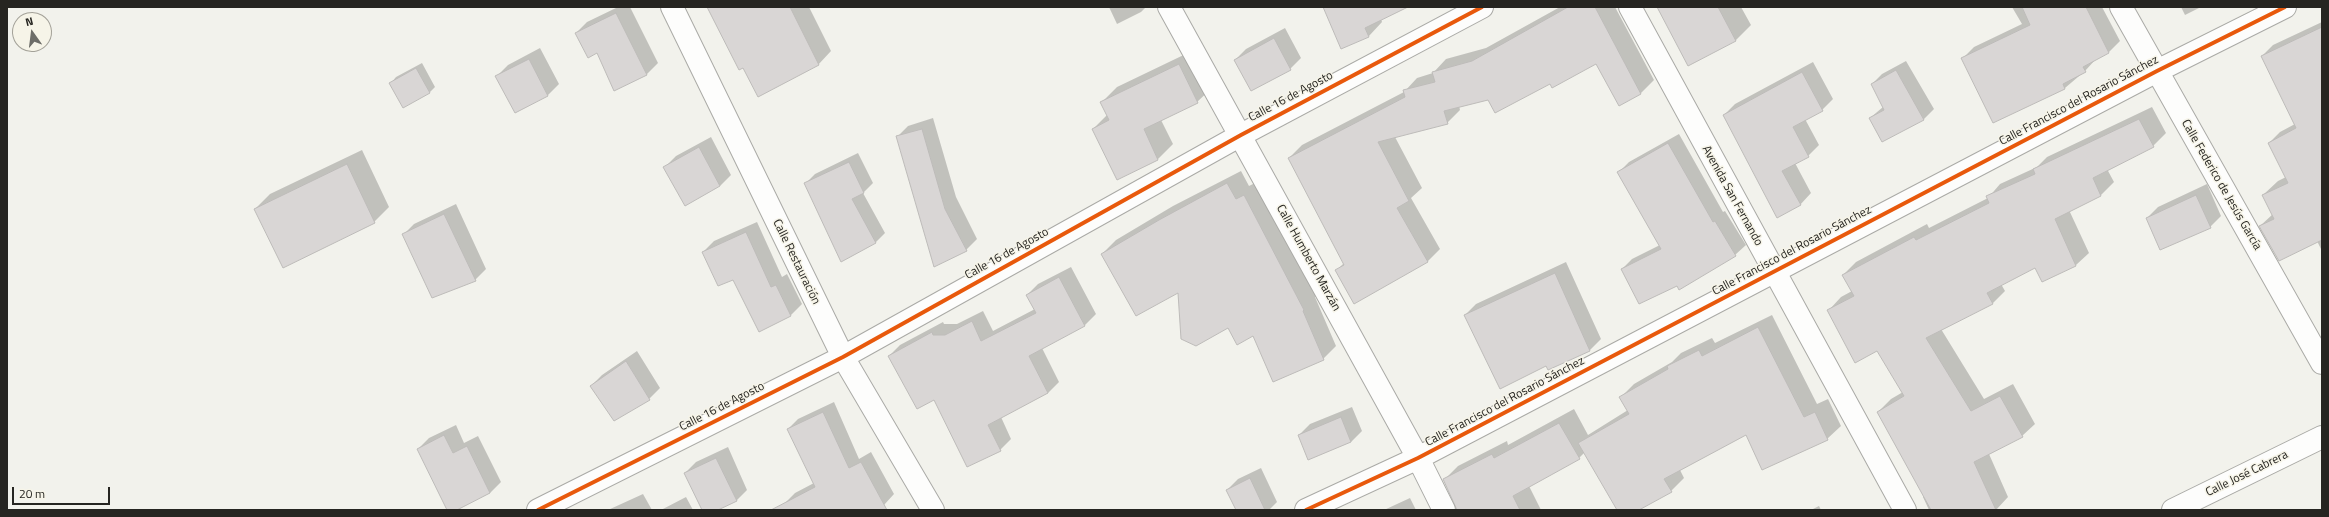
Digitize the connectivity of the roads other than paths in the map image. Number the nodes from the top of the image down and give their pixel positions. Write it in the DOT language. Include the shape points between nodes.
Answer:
graph roads {
  1 [pos="672,7"];
  2 [pos="1169,7"];
  3 [pos="1482,7"];
  4 [pos="1630,7"];
  5 [pos="2121,7"];
  6 [pos="2285,7"];
  7 [pos="2157,71"];
  8 [pos="1241,135"];
  9 [pos="1774,272"];
  10 [pos="843,357"];
  11 [pos="2322,363"];
  12 [pos="2322,437"];
  13 [pos="1418,458"];
  14 [pos="538,510"];
  15 [pos="933,510"];
  16 [pos="1306,510"];
  17 [pos="1444,510"];
  18 [pos="1905,510"];
  19 [pos="2173,510"];
  1 -- 10 [label="street, Calle Restauración"];
  2 -- 8 [label="street, Calle Humberto Marzán"];
  3 -- 8 [label="street, Calle 16 de Agosto"];
  4 -- 9 [label="street, Avenida San Fernando"];
  5 -- 7 [label="street, Calle Federico de Jesús García"];
  6 -- 7 [label="street, Calle Francisco del Rosario Sánchez"];
  7 -- 9 [label="street, Calle Francisco del Rosario Sánchez"];
  7 -- 11 [label="street, Calle Federico de Jesús García"];
  8 -- 10 [label="street, Calle 16 de Agosto"];
  8 -- 13 [label="street, Calle Humberto Marzán"];
  9 -- 13 [label="street, Calle Francisco del Rosario Sánchez"];
  9 -- 18 [label="street, Avenida San Fernando"];
  10 -- 14 [label="street, Calle 16 de Agosto"];
  10 -- 15 [label="street, Calle Restauración"];
  12 -- 19 [label="street, Calle José Cabrera"];
  13 -- 16 [label="street, Calle Francisco del Rosario Sánchez"];
  13 -- 17 [label="street, Calle Humberto Marzán"];
}
